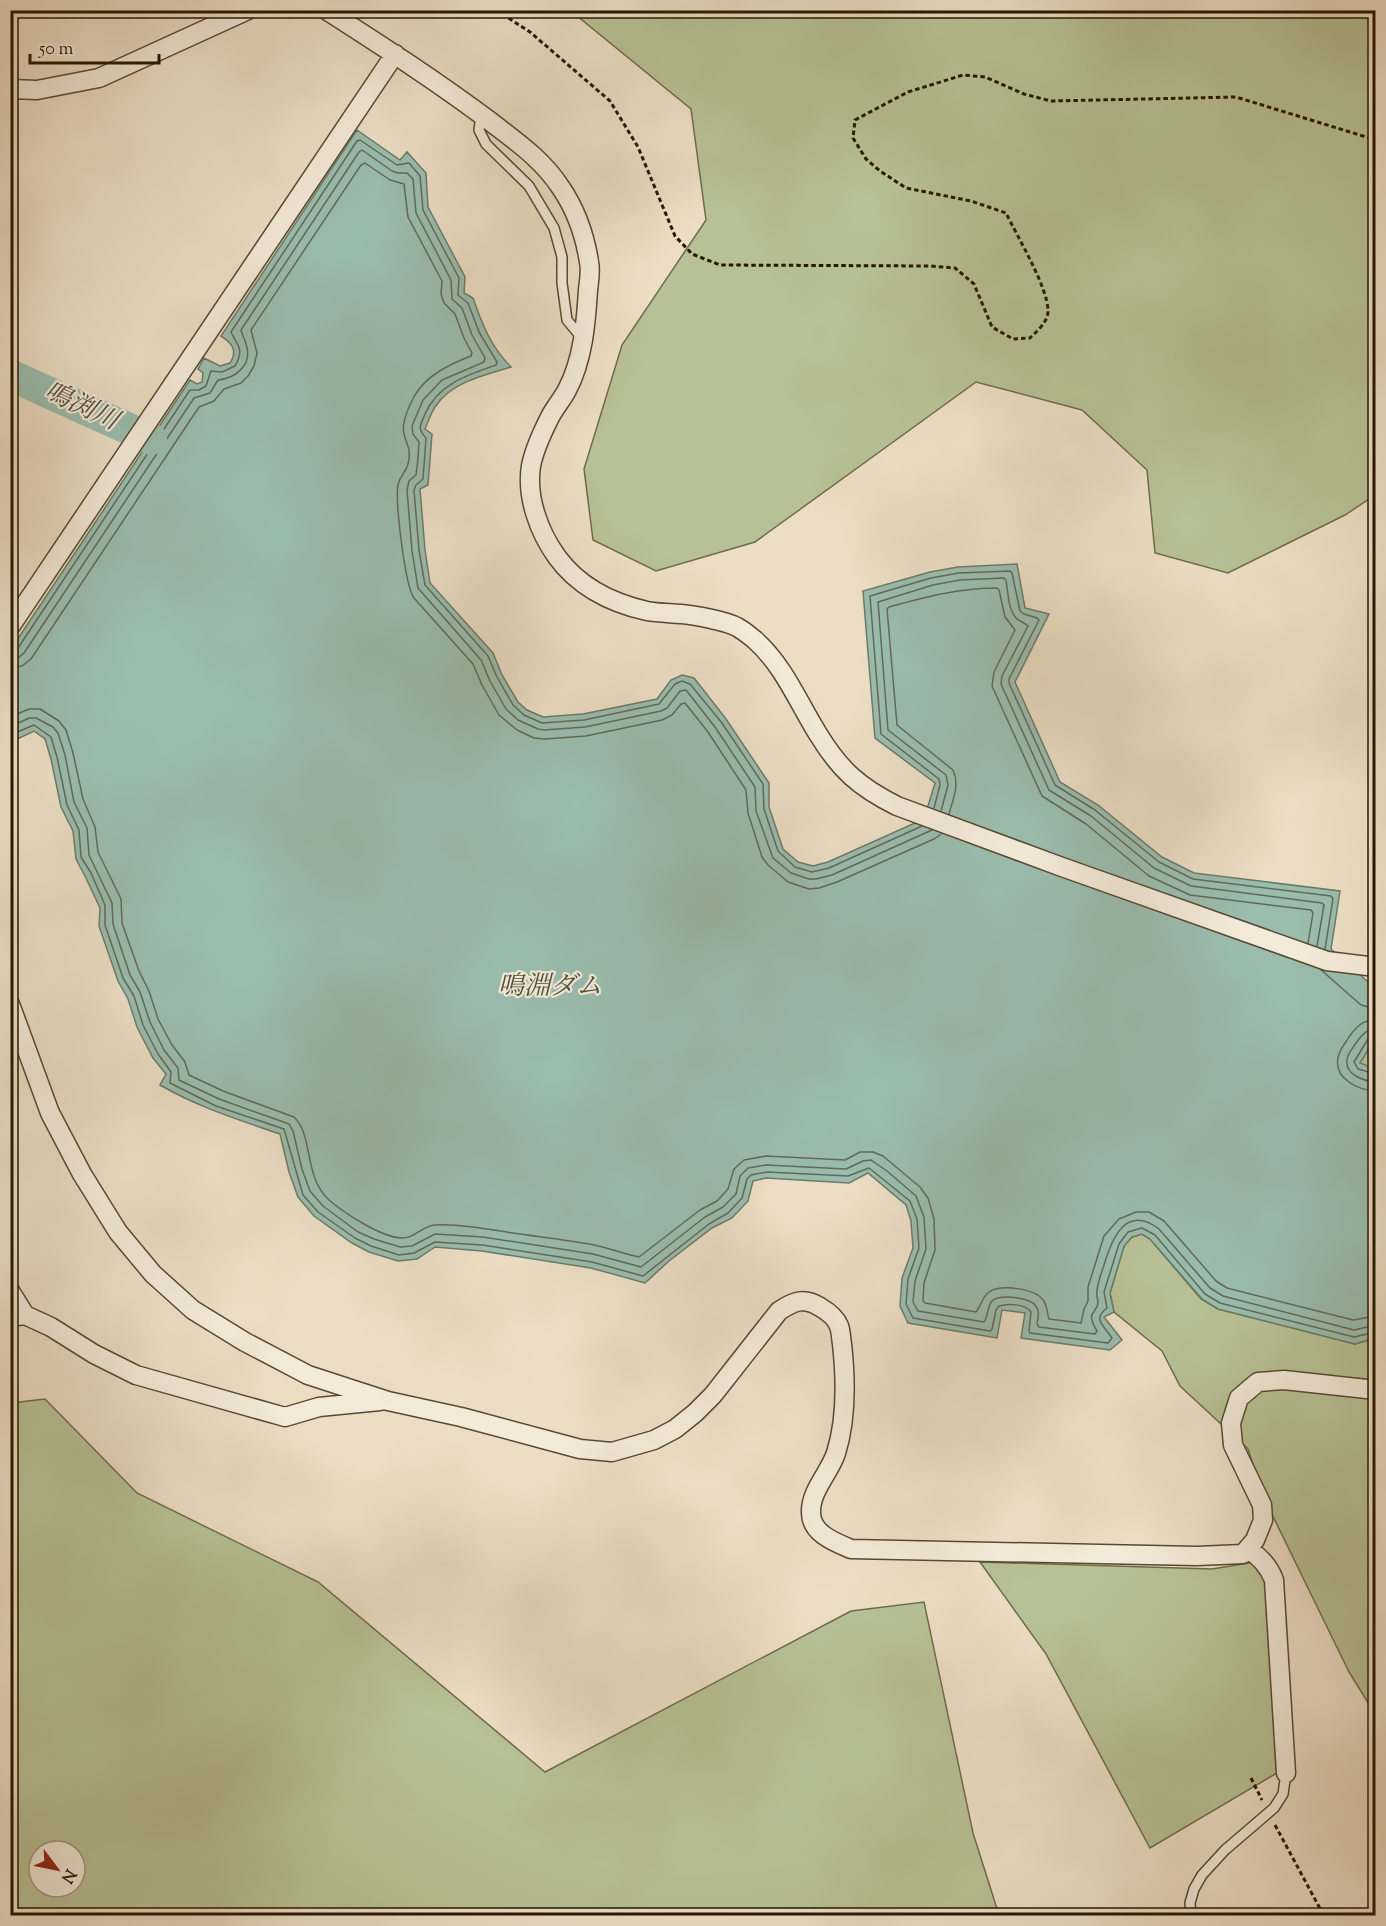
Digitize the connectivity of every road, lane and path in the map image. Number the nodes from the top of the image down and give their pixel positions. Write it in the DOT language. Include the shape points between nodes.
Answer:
graph roads {
  1 [pos="248,10"];
  2 [pos="326,10"];
  3 [pos="496,10"];
  4 [pos="394,54"];
  5 [pos="10,89"];
  6 [pos="481,115"];
  7 [pos="1376,140"];
  8 [pos="582,338"];
  9 [pos="10,627"];
  10 [pos="1376,967"];
  11 [pos="10,1004"];
  12 [pos="10,1291"];
  13 [pos="18,1316"];
  14 [pos="1376,1390"];
  15 [pos="388,1401"];
  16 [pos="1248,1548"];
  17 [pos="1286,1773"];
  18 [pos="1251,1778"];
  19 [pos="1265,1805"];
  20 [pos="1270,1815"];
  21 [pos="1191,1916"];
  22 [pos="1324,1916"];
  1 -- 5 [label="street" via="99,78 37,90"];
  2 -- 4 [label="street"];
  3 -- 7 [label="path" via="530,32 610,101 638,147 675,236 692,254 720,265 955,268 974,284 992,327 1013,339 1030,338 1048,313 1045,291 1006,213 971,201 906,188 866,159 854,138 855,120 908,92 963,75 986,77 1052,101 1236,97"];
  4 -- 6 [label="street"];
  4 -- 9 [label="street"];
  6 -- 8 [label="lane" via="479,130 486,144 529,186 554,228 562,257 567,320"];
  6 -- 8 [label="street" via="535,156 561,188 580,223 590,265"];
  8 -- 10 [label="street" via="568,389 550,416 531,467 538,526 571,574 611,600 648,611 685,614 736,626 756,640 777,663 839,764 871,793 897,806 1327,961"];
  11 -- 15 [label="street" via="50,1113 81,1174 118,1232 153,1274 193,1310 245,1342 308,1376"];
  12 -- 13 [label="street"];
  13 -- 15 [label="street" via="51,1327 136,1375 285,1417 319,1407"];
  14 -- 16 [label="street" via="1284,1380 1258,1382 1239,1398 1231,1423 1233,1445 1262,1505 1263,1520"];
  15 -- 16 [label="street" via="580,1449 612,1452 654,1440 675,1429 713,1395 778,1311 803,1300 829,1312 839,1326 843,1354 845,1411 836,1454 810,1512 815,1526 827,1539 851,1549 1197,1556 1243,1554"];
  16 -- 17 [label="street" via="1262,1559 1274,1580"];
  17 -- 21 [label="lane" via="1283,1794 1274,1809 1202,1875 1190,1903"];
  18 -- 19 [label="path"];
  20 -- 22 [label="path"];
}
